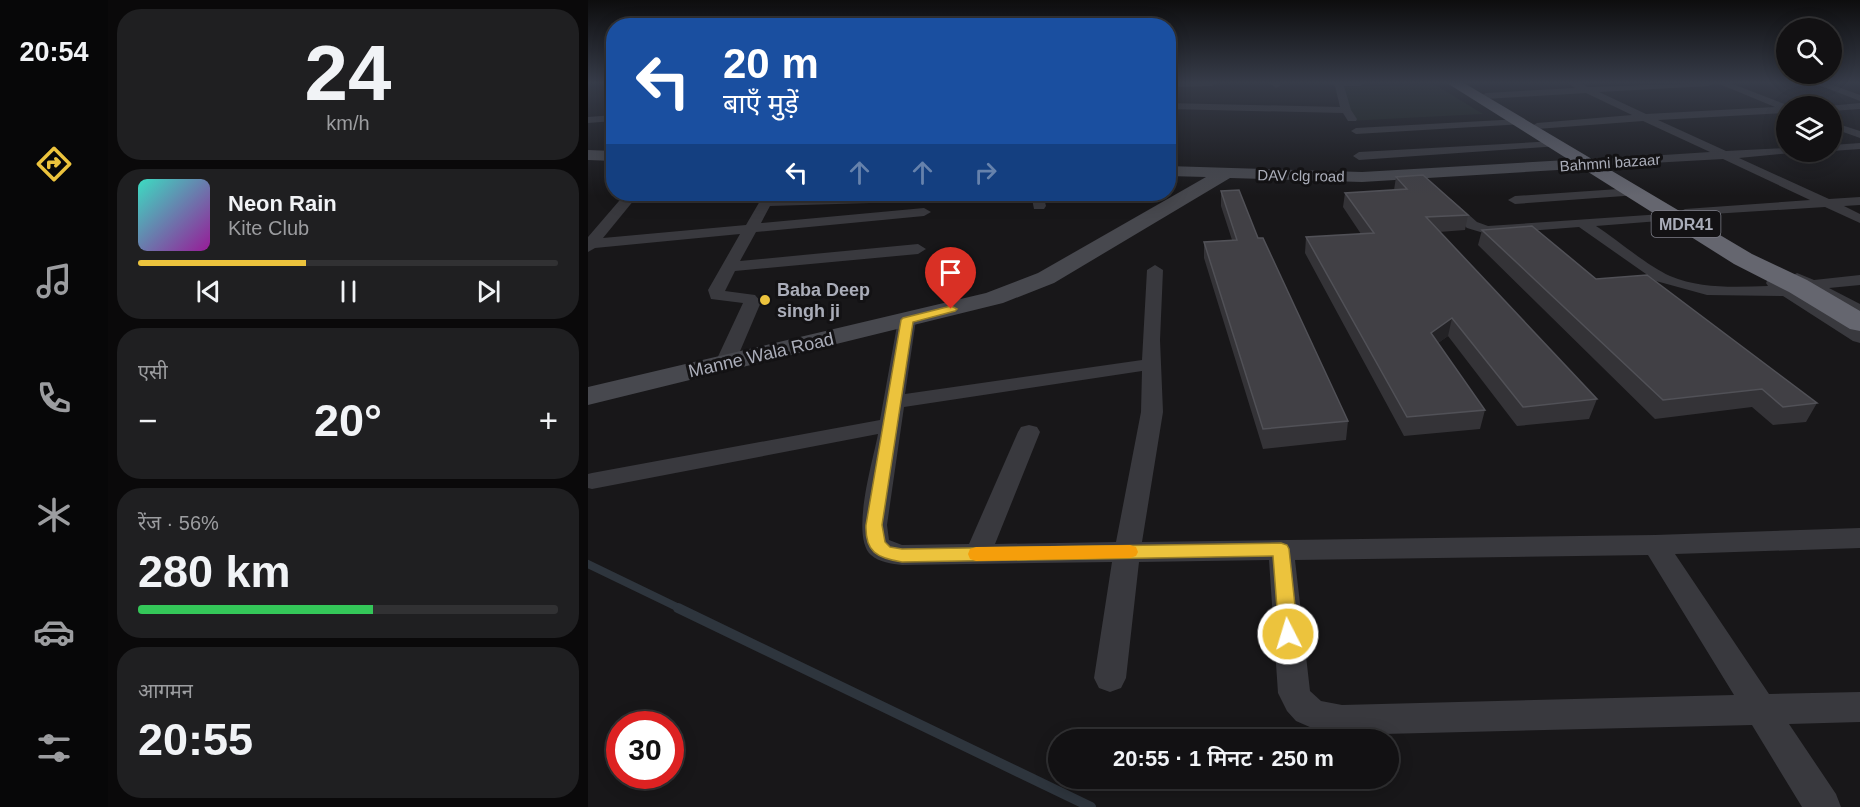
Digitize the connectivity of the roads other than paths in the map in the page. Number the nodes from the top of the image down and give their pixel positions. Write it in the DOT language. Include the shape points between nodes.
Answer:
graph roads {
  1 [pos="1350,121"];
  2 [pos="1417,121"];
  3 [pos="1528,121"];
  4 [pos="1602,121"];
  5 [pos="1653,121"];
  6 [pos="1520,122"];
  7 [pos="1537,126"];
  8 [pos="1425,127"];
  9 [pos="1842,129"];
  10 [pos="1860,135"];
  11 [pos="1358,144"];
  12 [pos="1555,144"];
  13 [pos="1860,146"];
  14 [pos="1842,147"];
  15 [pos="1452,150"];
  16 [pos="1776,152"];
  17 [pos="588,155"];
  18 [pos="606,155"];
  19 [pos="1722,155"];
  20 [pos="1596,164"];
  21 [pos="1176,171"];
  22 [pos="1478,172"];
  23 [pos="1225,174"];
  24 [pos="1425,175"];
  25 [pos="1362,177"];
  26 [pos="1633,192"];
  27 [pos="1515,200"];
  28 [pos="626,201"];
  29 [pos="766,201"];
  30 [pos="1860,201"];
  31 [pos="1828,204"];
  32 [pos="924,212"];
  33 [pos="1679,215"];
  34 [pos="1860,219"];
  35 [pos="1582,223"];
  36 [pos="752,227"];
  37 [pos="589,245"];
  38 [pos="918,249"];
  39 [pos="728,267"];
  40 [pos="1155,270"];
  41 [pos="1860,280"];
  42 [pos="1789,281"];
  43 [pos="1860,310"];
  44 [pos="907,320"];
  45 [pos="1860,324"];
  46 [pos="1860,337"];
  47 [pos="725,363"];
  48 [pos="1151,364"];
  49 [pos="588,396"];
  50 [pos="892,414"];
  51 [pos="1029,432"];
  52 [pos="592,481"];
  53 [pos="1860,538"];
  54 [pos="1655,545"];
  55 [pos="1281,549"];
  56 [pos="1127,552"];
  57 [pos="978,554"];
  58 [pos="1110,678"];
  59 [pos="1860,707"];
  60 [pos="1762,710"];
  61 [pos="1823,807"];
  1 -- 11 [label="street"];
  2 -- 8 [label="street"];
  3 -- 7 [label="highway, MDR41"];
  4 -- 7 [label="street"];
  5 -- 19 [label="street"];
  6 -- 8 [label="street"];
  6 -- 12 [label="highway, MDR41"];
  7 -- 20 [label="highway, MDR41"];
  8 -- 11 [label="street"];
  8 -- 15 [label="street"];
  9 -- 10 [label="street"];
  11 -- 15 [label="street"];
  11 -- 25 [label="street"];
  12 -- 15 [label="street"];
  12 -- 20 [label="highway, MDR41"];
  13 -- 14 [label="street"];
  15 -- 22 [label="street"];
  16 -- 19 [label="street, Bahmni bazaar"];
  17 -- 18 [label="street"];
  19 -- 20 [label="street, Bahmni bazaar"];
  19 -- 31 [label="street"];
  20 -- 22 [label="street, Bahmni bazaar"];
  20 -- 26 [label="highway, MDR41"];
  20 -- 33 [label="highway, MDR41"];
  21 -- 23 [label="street, DAV clg road"];
  22 -- 24 [label="street, Bahmni bazaar"];
  23 -- 25 [label="street, DAV clg road"];
  23 -- 44 [label="street, Manne Wala Road" via="1046,278 994,298"];
  24 -- 25 [label="street, DAV clg road"];
  24 -- 35 [label="street" via="1465,220 1479,228"];
  26 -- 27 [label="street"];
  26 -- 33 [label="highway, MDR41"];
  28 -- 37 [label="street"];
  29 -- 36 [label="street"];
  30 -- 31 [label="street"];
  31 -- 33 [label="street"];
  31 -- 34 [label="street"];
  32 -- 36 [label="street"];
  33 -- 35 [label="street"];
  33 -- 42 [label="highway, MDR41"];
  35 -- 42 [label="street" via="1662,278 1691,289 1723,292"];
  36 -- 37 [label="street"];
  36 -- 39 [label="street"];
  38 -- 39 [label="street"];
  39 -- 47 [label="street" via="716,294 752,302"];
  40 -- 48 [label="street"];
  41 -- 42 [label="street"];
  42 -- 43 [label="street"];
  42 -- 45 [label="highway, MDR41"];
  42 -- 46 [label="street"];
  44 -- 47 [label="street, Manne Wala Road"];
  44 -- 50 [label="street"];
  47 -- 49 [label="street, Manne Wala Road"];
  48 -- 50 [label="street"];
  48 -- 56 [label="street" via="1152,412"];
  50 -- 52 [label="street"];
  50 -- 57 [label="street" via="874,525 878,546 886,553 902,555"];
  51 -- 57 [label="street"];
  53 -- 54 [label="street"];
  54 -- 55 [label="street"];
  54 -- 60 [label="street"];
  55 -- 56 [label="street"];
  55 -- 60 [label="street" via="1294,693 1299,705 1321,717 1342,720"];
  56 -- 57 [label="street"];
  56 -- 58 [label="street"];
  59 -- 60 [label="street"];
  60 -- 61 [label="street"];
}
